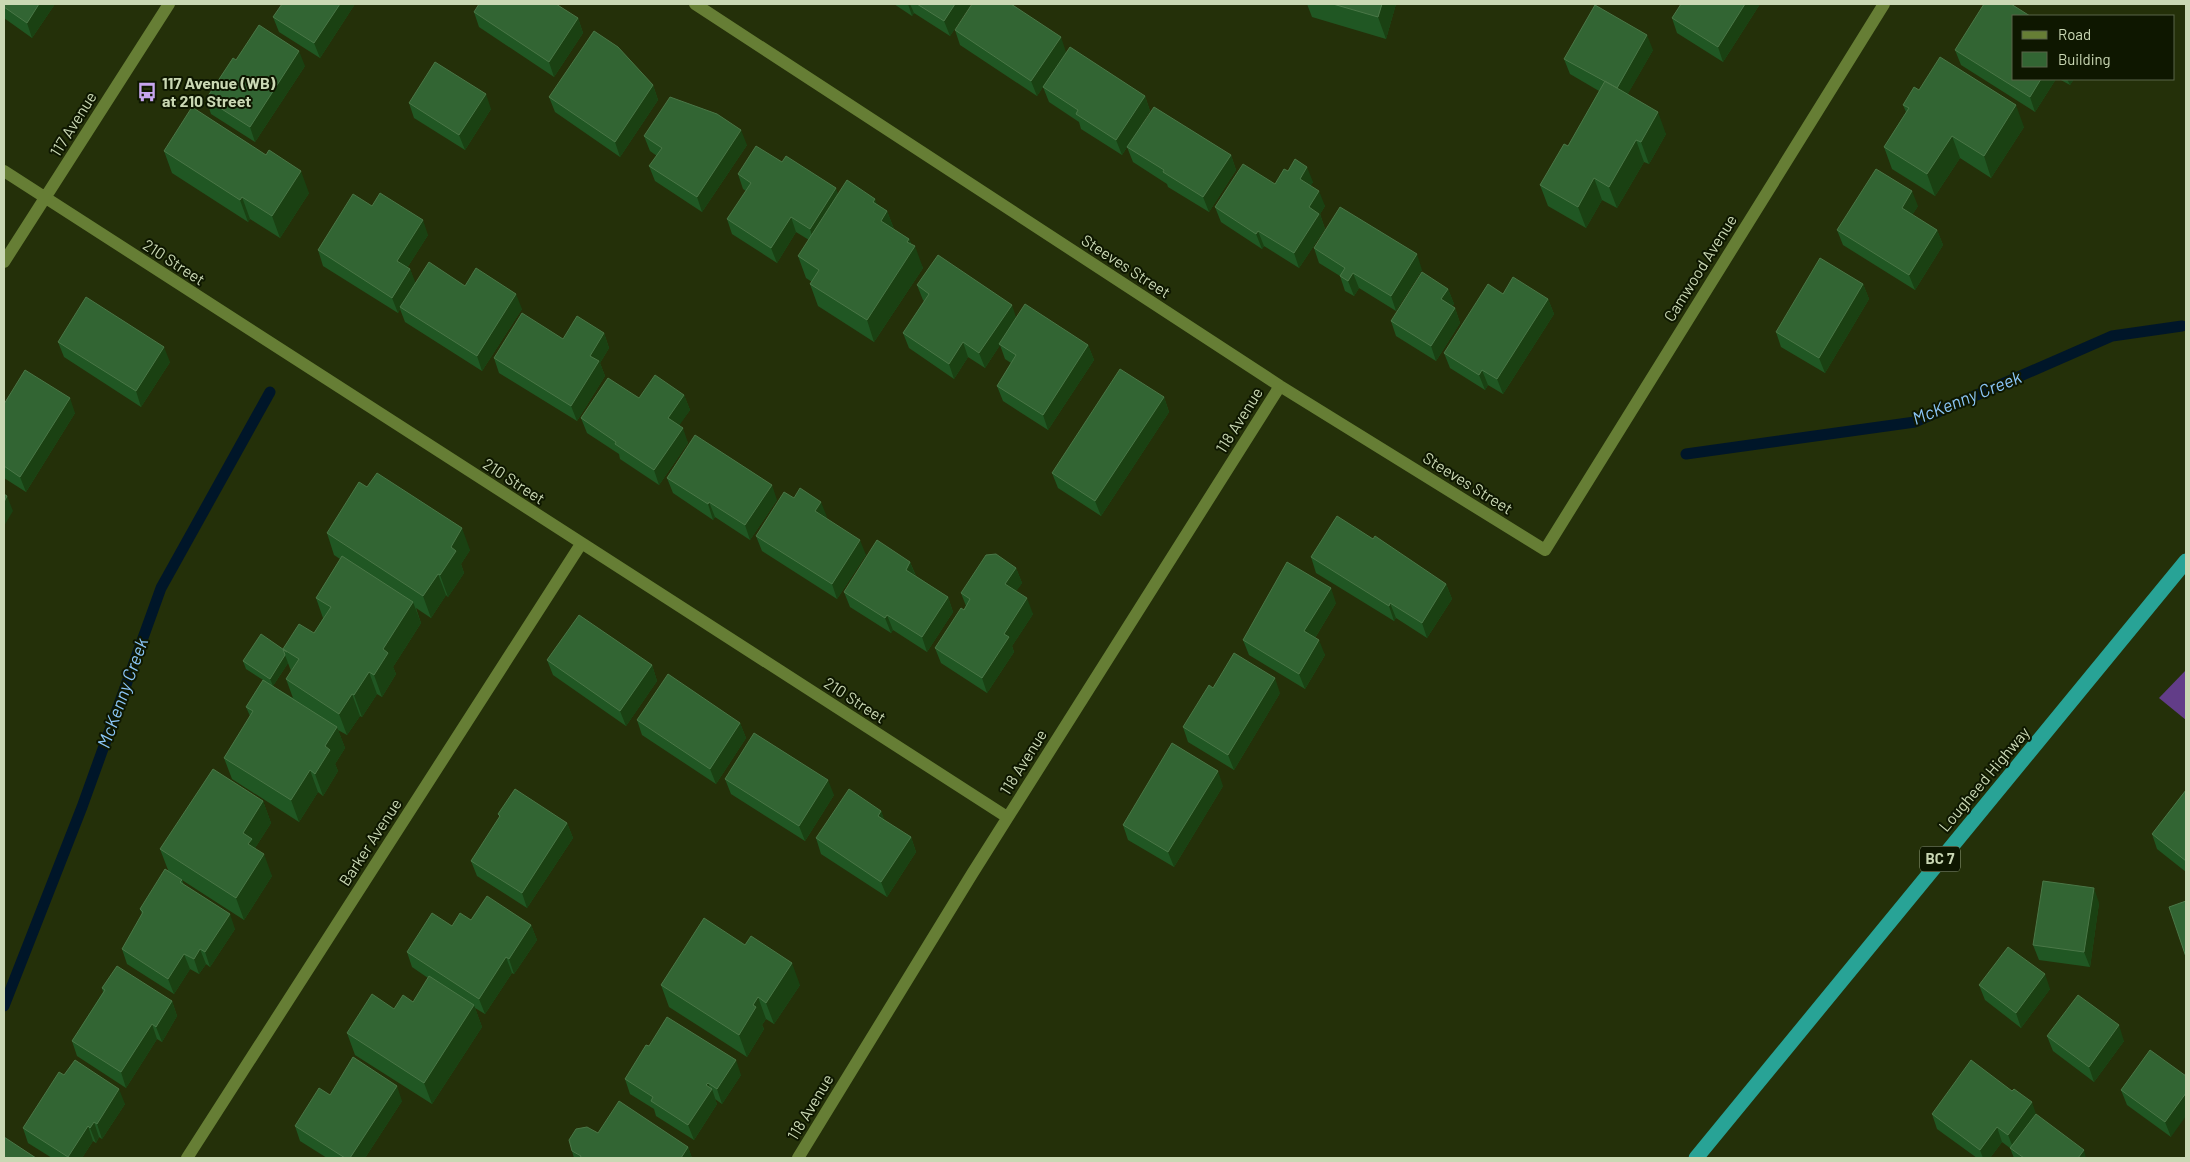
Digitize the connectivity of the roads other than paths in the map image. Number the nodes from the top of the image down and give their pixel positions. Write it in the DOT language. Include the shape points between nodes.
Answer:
graph roads {
  1 [pos="169,4"];
  2 [pos="695,4"];
  3 [pos="1884,4"];
  4 [pos="4,171"];
  5 [pos="45,198"];
  6 [pos="4,262"];
  7 [pos="1280,386"];
  8 [pos="581,544"];
  9 [pos="1544,550"];
  10 [pos="2186,561"];
  11 [pos="1007,818"];
  12 [pos="187,1158"];
  13 [pos="798,1158"];
  14 [pos="1696,1158"];
  1 -- 5 [label="street, 117 Avenue"];
  2 -- 7 [label="street, Steeves Street"];
  3 -- 9 [label="street, Camwood Avenue"];
  4 -- 5 [label="street, 210 Street"];
  5 -- 6 [label="street, 117 Avenue"];
  5 -- 8 [label="street, 210 Street"];
  7 -- 9 [label="street, Steeves Street"];
  7 -- 11 [label="street, 118 Avenue"];
  8 -- 11 [label="street, 210 Street"];
  8 -- 12 [label="street, Barker Avenue"];
  10 -- 14 [label="highway, Lougheed Highway / BC 7"];
  11 -- 13 [label="street, 118 Avenue"];
}
